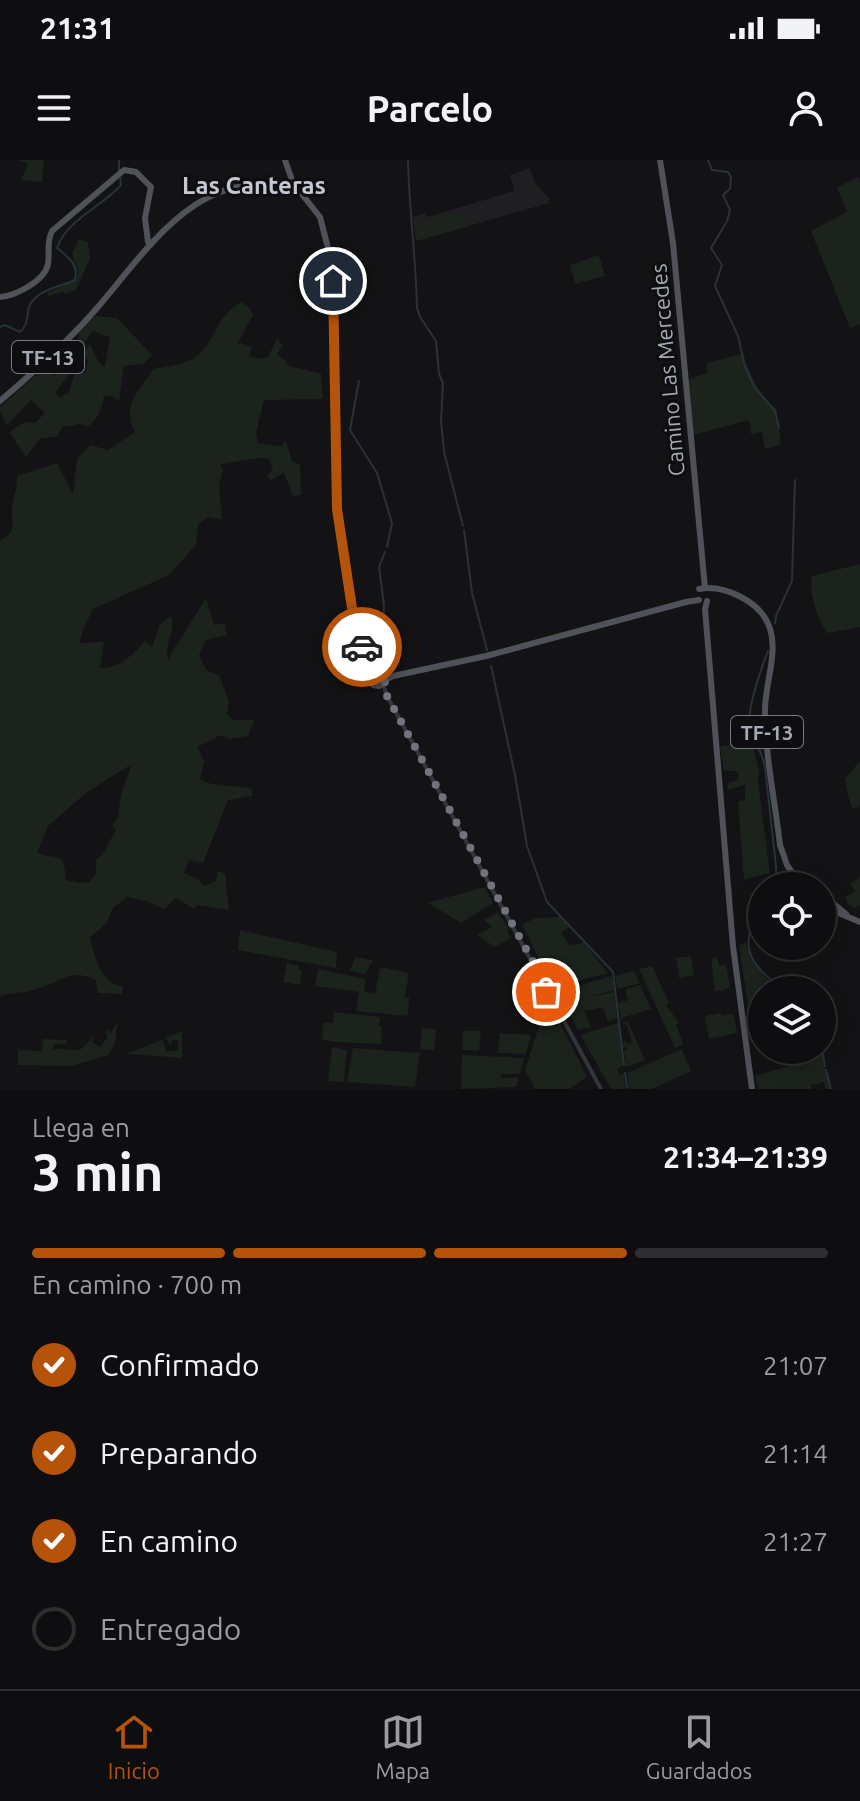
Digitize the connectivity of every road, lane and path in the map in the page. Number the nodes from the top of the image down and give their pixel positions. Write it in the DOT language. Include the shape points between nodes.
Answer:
graph roads {
  1 [pos="285,160"];
  2 [pos="660,160"];
  3 [pos="261,175"];
  4 [pos="289,183"];
  5 [pos="182,203"];
  6 [pos="154,231"];
  7 [pos="0,297"];
  8 [pos="0,401"];
  9 [pos="702,590"];
  10 [pos="724,592"];
  11 [pos="704,600"];
  12 [pos="686,602"];
  13 [pos="364,654"];
  14 [pos="381,680"];
  15 [pos="792,872"];
  16 [pos="836,905"];
  17 [pos="836,912"];
  18 [pos="856,920"];
  19 [pos="601,1089"];
  20 [pos="752,1089"];
  1 -- 4 [label="main road"];
  2 -- 9 [label="main road, Camino Las Mercedes" via="674,249"];
  3 -- 4 [label="main road"];
  4 -- 13 [label="main road" via="320,217 330,258 337,509"];
  5 -- 6 [label="main road"];
  6 -- 7 [label="main road" via="145,221 151,187 136,172 124,170 52,231 44,273 17,293"];
  6 -- 8 [label="main road, TF-13" via="95,311"];
  9 -- 10 [label="main road, TF-13"];
  9 -- 11 [label="main road"];
  9 -- 11 [label="main road"];
  9 -- 12 [label="main road"];
  10 -- 11 [label="main road"];
  10 -- 15 [label="main road, TF-13" via="754,604 770,627 766,725 780,845"];
  11 -- 12 [label="main road"];
  11 -- 20 [label="main road" via="732,939"];
  12 -- 14 [label="main road"];
  13 -- 14 [label="main road"];
  13 -- 14 [label="main road" via="371,679 374,674"];
  14 -- 19 [label="street"];
  16 -- 18 [label="main road"];
  17 -- 18 [label="main road"];
}
